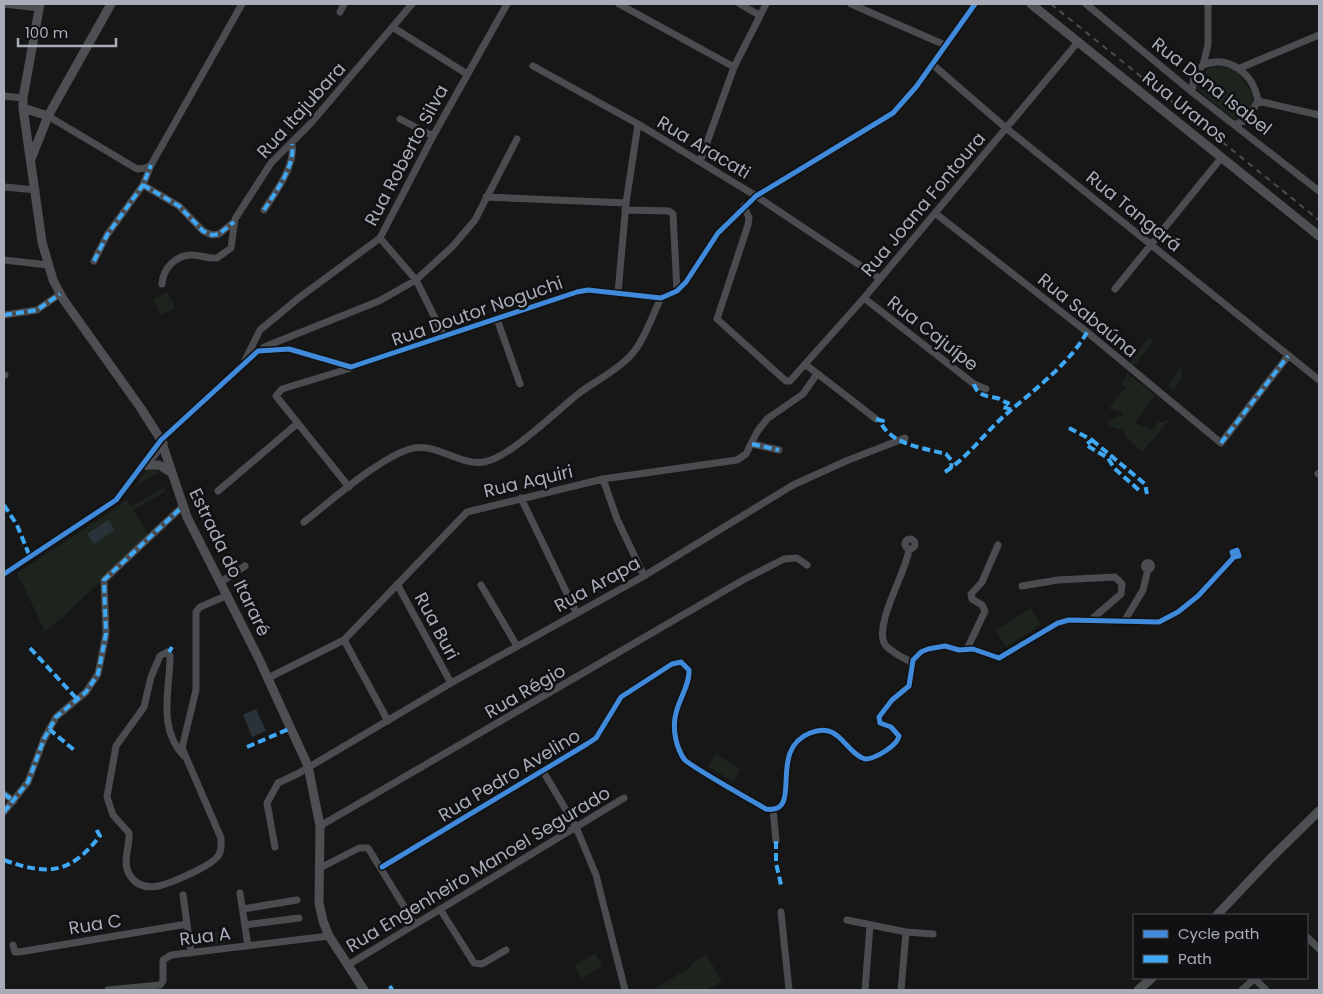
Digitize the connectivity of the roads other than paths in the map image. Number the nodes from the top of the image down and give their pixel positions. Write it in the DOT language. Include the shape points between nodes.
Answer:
graph roads {
  1 [pos="4,4"];
  2 [pos="111,4"];
  3 [pos="242,4"];
  4 [pos="344,4"];
  5 [pos="412,4"];
  6 [pos="507,4"];
  7 [pos="619,4"];
  8 [pos="740,4"];
  9 [pos="766,4"];
  10 [pos="851,4"];
  11 [pos="975,4"];
  12 [pos="1031,4"];
  13 [pos="1086,4"];
  14 [pos="1208,4"];
  15 [pos="39,6"];
  16 [pos="340,12"];
  17 [pos="759,15"];
  18 [pos="394,28"];
  19 [pos="1319,35"];
  20 [pos="1078,42"];
  21 [pos="945,46"];
  22 [pos="932,64"];
  23 [pos="1203,65"];
  24 [pos="534,66"];
  25 [pos="734,67"];
  26 [pos="1240,68"];
  27 [pos="467,74"];
  28 [pos="1194,75"];
  29 [pos="1178,80"];
  30 [pos="1192,92"];
  31 [pos="4,96"];
  32 [pos="1258,101"];
  33 [pos="23,103"];
  34 [pos="1319,114"];
  35 [pos="48,116"];
  36 [pos="400,119"];
  37 [pos="638,124"];
  38 [pos="1236,124"];
  39 [pos="1006,128"];
  40 [pos="433,136"];
  41 [pos="517,139"];
  42 [pos="292,144"];
  43 [pos="1222,157"];
  44 [pos="30,162"];
  45 [pos="700,162"];
  46 [pos="151,165"];
  47 [pos="143,185"];
  48 [pos="4,187"];
  49 [pos="36,190"];
  50 [pos="1319,191"];
  51 [pos="756,196"];
  52 [pos="486,197"];
  53 [pos="626,206"];
  54 [pos="744,206"];
  55 [pos="264,210"];
  56 [pos="935,213"];
  57 [pos="234,222"];
  58 [pos="1319,236"];
  59 [pos="380,238"];
  60 [pos="1150,243"];
  61 [pos="4,260"];
  62 [pos="94,261"];
  63 [pos="48,265"];
  64 [pos="880,278"];
  65 [pos="416,280"];
  66 [pos="162,284"];
  67 [pos="1115,288"];
  68 [pos="677,290"];
  69 [pos="618,293"];
  70 [pos="60,294"];
  71 [pos="661,298"];
  72 [pos="864,298"];
  73 [pos="4,315"];
  74 [pos="497,319"];
  75 [pos="444,336"];
  76 [pos="258,350"];
  77 [pos="1288,356"];
  78 [pos="245,361"];
  79 [pos="805,364"];
  80 [pos="351,368"];
  81 [pos="817,374"];
  82 [pos="1319,380"];
  83 [pos="520,384"];
  84 [pos="986,389"];
  85 [pos="876,419"];
  86 [pos="298,423"];
  87 [pos="905,438"];
  88 [pos="162,443"];
  89 [pos="752,444"];
  90 [pos="779,450"];
  91 [pos="143,467"];
  92 [pos="172,473"];
  93 [pos="603,480"];
  94 [pos="349,487"];
  95 [pos="218,491"];
  96 [pos="521,498"];
  97 [pos="182,506"];
  98 [pos="304,522"];
  99 [pos="998,545"];
  100 [pos="910,549"];
  101 [pos="1234,557"];
  102 [pos="807,565"];
  103 [pos="245,566"];
  104 [pos="1148,569"];
  105 [pos="4,574"];
  106 [pos="644,576"];
  107 [pos="221,582"];
  108 [pos="397,584"];
  109 [pos="481,585"];
  110 [pos="1022,586"];
  111 [pos="228,595"];
  112 [pos="576,612"];
  113 [pos="1092,619"];
  114 [pos="1125,620"];
  115 [pos="344,640"];
  116 [pos="517,646"];
  117 [pos="968,649"];
  118 [pos="913,663"];
  119 [pos="268,678"];
  120 [pos="451,683"];
  121 [pos="388,721"];
  122 [pos="184,756"];
  123 [pos="308,766"];
  124 [pos="543,771"];
  125 [pos="4,794"];
  126 [pos="624,798"];
  127 [pos="14,801"];
  128 [pos="773,809"];
  129 [pos="1319,811"];
  130 [pos="4,812"];
  131 [pos="320,826"];
  132 [pos="576,827"];
  133 [pos="776,841"];
  134 [pos="275,847"];
  135 [pos="382,867"];
  136 [pos="320,868"];
  137 [pos="240,893"];
  138 [pos="183,895"];
  139 [pos="298,900"];
  140 [pos="243,909"];
  141 [pos="440,909"];
  142 [pos="781,912"];
  143 [pos="1218,914"];
  144 [pos="299,918"];
  145 [pos="847,920"];
  146 [pos="187,924"];
  147 [pos="415,924"];
  148 [pos="245,925"];
  149 [pos="870,925"];
  150 [pos="906,932"];
  151 [pos="933,934"];
  152 [pos="329,936"];
  153 [pos="1308,937"];
  154 [pos="13,945"];
  155 [pos="248,946"];
  156 [pos="1319,949"];
  157 [pos="506,950"];
  158 [pos="191,953"];
  159 [pos="348,965"];
  160 [pos="1151,979"];
  161 [pos="1253,979"];
  162 [pos="1255,979"];
  163 [pos="108,990"];
  164 [pos="364,990"];
  165 [pos="625,990"];
  166 [pos="789,990"];
  167 [pos="865,990"];
  168 [pos="901,990"];
  169 [pos="1138,990"];
  170 [pos="1242,990"];
  171 [pos="1266,990"];
  1 -- 15 [label="street"];
  2 -- 35 [label="main road"];
  3 -- 46 [label="street"];
  4 -- 16 [label="street"];
  5 -- 18 [label="street, Rua Itajubara"];
  6 -- 27 [label="street, Rua Roberto Silva"];
  7 -- 25 [label="street"];
  8 -- 17 [label="street"];
  9 -- 17 [label="street"];
  10 -- 21 [label="street"];
  11 -- 21 [label="street"];
  12 -- 20 [label="main road, Rua Uranos"];
  13 -- 29 [label="street, Rua Dona Isabel"];
  14 -- 23 [label="street" via="1208,45"];
  15 -- 33 [label="main road, Estrada do Itararé"];
  17 -- 25 [label="street"];
  18 -- 27 [label="street"];
  18 -- 42 [label="street, Rua Itajubara"];
  19 -- 26 [label="street"];
  20 -- 39 [label="street, Rua Joana Fontoura"];
  20 -- 43 [label="main road, Rua Uranos"];
  21 -- 22 [label="street"];
  22 -- 39 [label="street, Rua Tangará"];
  22 -- 51 [label="street" via="893,113"];
  23 -- 26 [label="street" via="1224,62"];
  23 -- 28 [label="street"];
  24 -- 37 [label="street, Rua Aracati"];
  25 -- 45 [label="street"];
  26 -- 32 [label="street"];
  27 -- 40 [label="street, Rua Roberto Silva"];
  28 -- 29 [label="street"];
  28 -- 30 [label="street"];
  29 -- 30 [label="street, Rua Dona Isabel"];
  30 -- 38 [label="street, Rua Dona Isabel"];
  31 -- 33 [label="street"];
  32 -- 34 [label="street"];
  32 -- 38 [label="street" via="1247,120"];
  33 -- 35 [label="main road"];
  33 -- 44 [label="main road, Estrada do Itararé"];
  35 -- 44 [label="main road"];
  35 -- 46 [label="street" via="137,169"];
  36 -- 40 [label="street"];
  37 -- 45 [label="street, Rua Aracati"];
  37 -- 53 [label="street"];
  38 -- 50 [label="street, Rua Dona Isabel"];
  39 -- 56 [label="street, Rua Joana Fontoura"];
  39 -- 60 [label="street, Rua Tangará"];
  40 -- 59 [label="street, Rua Roberto Silva"];
  41 -- 52 [label="street"];
  42 -- 55 [label="street" via="292,157"];
  42 -- 57 [label="street, Rua Itajubara" via="271,164"];
  43 -- 58 [label="main road, Rua Uranos"];
  43 -- 60 [label="street"];
  44 -- 49 [label="main road, Estrada do Itararé"];
  45 -- 51 [label="street, Rua Aracati"];
  46 -- 47 [label="street"];
  47 -- 57 [label="street" via="179,206 206,233 219,234"];
  47 -- 62 [label="street"];
  48 -- 49 [label="street"];
  49 -- 63 [label="main road, Estrada do Itararé"];
  51 -- 54 [label="street"];
  51 -- 64 [label="street, Rua Aracati"];
  52 -- 53 [label="street"];
  52 -- 65 [label="street" via="467,230"];
  53 -- 68 [label="street" via="673,214"];
  53 -- 69 [label="street"];
  54 -- 68 [label="street" via="718,233"];
  54 -- 79 [label="street, Rua Joana Fontoura" via="748,224 718,319 786,381 790,381"];
  56 -- 64 [label="street, Rua Joana Fontoura"];
  56 -- 77 [label="street, Rua Sabaúna" via="1087,332 1221,443"];
  57 -- 66 [label="street, Rua Itajubara" via="232,244 227,252 217,258 190,255 178,259 166,268"];
  59 -- 65 [label="street"];
  59 -- 78 [label="street, Rua Roberto Silva" via="300,296 260,330"];
  60 -- 67 [label="street"];
  60 -- 77 [label="street, Rua Tangará"];
  61 -- 63 [label="street"];
  63 -- 70 [label="main road, Estrada do Itararé"];
  64 -- 72 [label="street, Rua Joana Fontoura"];
  65 -- 75 [label="street"];
  65 -- 76 [label="street" via="379,300"];
  68 -- 71 [label="street"];
  69 -- 71 [label="street, Rua Doutor Noguchi"];
  69 -- 74 [label="street, Rua Doutor Noguchi" via="582,291"];
  70 -- 73 [label="street" via="37,310"];
  70 -- 88 [label="main road, Estrada do Itararé"];
  71 -- 94 [label="street" via="628,359 577,394 502,454 475,463 425,448 411,448"];
  72 -- 79 [label="street, Rua Joana Fontoura"];
  72 -- 84 [label="street, Rua Cajuípe" via="974,384"];
  74 -- 75 [label="street, Rua Doutor Noguchi"];
  74 -- 83 [label="street"];
  75 -- 80 [label="street, Rua Doutor Noguchi"];
  76 -- 78 [label="street"];
  76 -- 80 [label="street" via="289,349"];
  77 -- 82 [label="street, Rua Tangará"];
  78 -- 88 [label="street"];
  79 -- 81 [label="street"];
  80 -- 86 [label="street, Rua Doutor Noguchi" via="282,389 276,396"];
  81 -- 85 [label="street"];
  81 -- 89 [label="street, Rua Aquiri" via="802,394 767,419"];
  86 -- 94 [label="street"];
  86 -- 95 [label="street"];
  87 -- 106 [label="street, Rua Arapa" via="793,485"];
  88 -- 91 [label="street"];
  88 -- 92 [label="main road, Estrada do Itararé"];
  89 -- 90 [label="street"];
  89 -- 93 [label="street, Rua Aquiri" via="746,454 731,461"];
  91 -- 92 [label="main road" via="159,465"];
  91 -- 105 [label="street" via="123,493 107,507"];
  92 -- 97 [label="main road, Estrada do Itararé"];
  93 -- 96 [label="street, Rua Aquiri"];
  93 -- 106 [label="street"];
  94 -- 98 [label="street"];
  96 -- 108 [label="street, Rua Aquiri" via="473,509 461,516"];
  96 -- 112 [label="street"];
  97 -- 107 [label="main road, Estrada do Itararé"];
  97 -- 127 [label="street" via="105,578 106,634 98,674 86,692 56,717 28,782"];
  99 -- 117 [label="street" via="982,582 971,596 985,611"];
  100 -- 118 [label="street" via="888,605 884,640 887,646"];
  101 -- 114 [label="street" via="1208,588 1178,612 1157,623"];
  102 -- 131 [label="street, Rua Régio" via="797,558 784,559 744,580"];
  103 -- 107 [label="street"];
  104 -- 114 [label="street" via="1143,590"];
  106 -- 112 [label="street, Rua Arapa"];
  107 -- 111 [label="main road, Estrada do Itararé"];
  108 -- 115 [label="street, Rua Aquiri"];
  108 -- 120 [label="street, Rua Buri"];
  109 -- 116 [label="street"];
  110 -- 113 [label="street" via="1058,580 1115,577 1122,584 1121,594"];
  111 -- 119 [label="main road, Estrada do Itararé"];
  111 -- 122 [label="street" via="200,607 194,617 196,690 182,742"];
  112 -- 116 [label="street, Rua Arapa"];
  113 -- 114 [label="street"];
  113 -- 117 [label="street" via="1063,621 999,658"];
  115 -- 119 [label="street, Rua Aquiri"];
  115 -- 121 [label="street"];
  116 -- 120 [label="street, Rua Arapa"];
  117 -- 118 [label="street" via="928,648 917,654"];
  118 -- 128 [label="street" via="909,686 879,717 880,723 896,731 895,743 865,759 844,740 829,732 815,731 802,736 788,755 786,799"];
  119 -- 123 [label="main road, Estrada do Itararé"];
  120 -- 121 [label="street, Rua Arapa"];
  121 -- 123 [label="street, Rua Arapa"];
  122 -- 122 [label="street" via="221,838 221,852 213,861 174,881 156,886 141,885 129,873 126,860 128,833 113,815 107,793 116,746 144,707 151,677 160,656 167,652 170,656 167,723 173,742"];
  123 -- 131 [label="main road, Estrada do Itararé"];
  123 -- 134 [label="street, Rua Arapa" via="278,783 269,797"];
  124 -- 128 [label="street, Rua Pedro Avelino" via="596,738 615,704 630,689 680,662 686,665 690,676 678,704 674,725 684,760 766,809"];
  124 -- 132 [label="street"];
  124 -- 135 [label="street, Rua Pedro Avelino"];
  125 -- 127 [label="street"];
  126 -- 132 [label="street, Rua Engenheiro Manoel Segurado"];
  127 -- 130 [label="street"];
  128 -- 133 [label="street"];
  129 -- 143 [label="main road"];
  131 -- 136 [label="main road, Estrada do Itararé"];
  132 -- 141 [label="street, Rua Engenheiro Manoel Segurado"];
  132 -- 165 [label="street" via="596,875"];
  135 -- 136 [label="street" via="372,850 364,846"];
  135 -- 147 [label="street"];
  136 -- 152 [label="main road, Estrada do Itararé" via="320,903"];
  137 -- 140 [label="street"];
  138 -- 146 [label="street"];
  139 -- 140 [label="street"];
  140 -- 148 [label="street"];
  141 -- 147 [label="street, Rua Engenheiro Manoel Segurado"];
  141 -- 157 [label="street" via="474,964 482,964"];
  142 -- 166 [label="street"];
  144 -- 148 [label="street"];
  145 -- 149 [label="street"];
  146 -- 154 [label="street, Rua C" via="19,952 14,952"];
  146 -- 158 [label="street"];
  147 -- 159 [label="street, Rua Engenheiro Manoel Segurado"];
  148 -- 155 [label="street"];
  149 -- 150 [label="street"];
  149 -- 167 [label="street"];
  150 -- 151 [label="street"];
  150 -- 168 [label="street"];
  152 -- 155 [label="street, Rua A"];
  152 -- 159 [label="main road, Estrada do Itararé"];
  153 -- 156 [label="street"];
  155 -- 158 [label="street, Rua A"];
  158 -- 163 [label="street, Rua A" via="165,958 160,985"];
  159 -- 164 [label="main road, Estrada do Itararé"];
  160 -- 169 [label="main road"];
  161 -- 170 [label="street"];
  162 -- 171 [label="street"];
}
